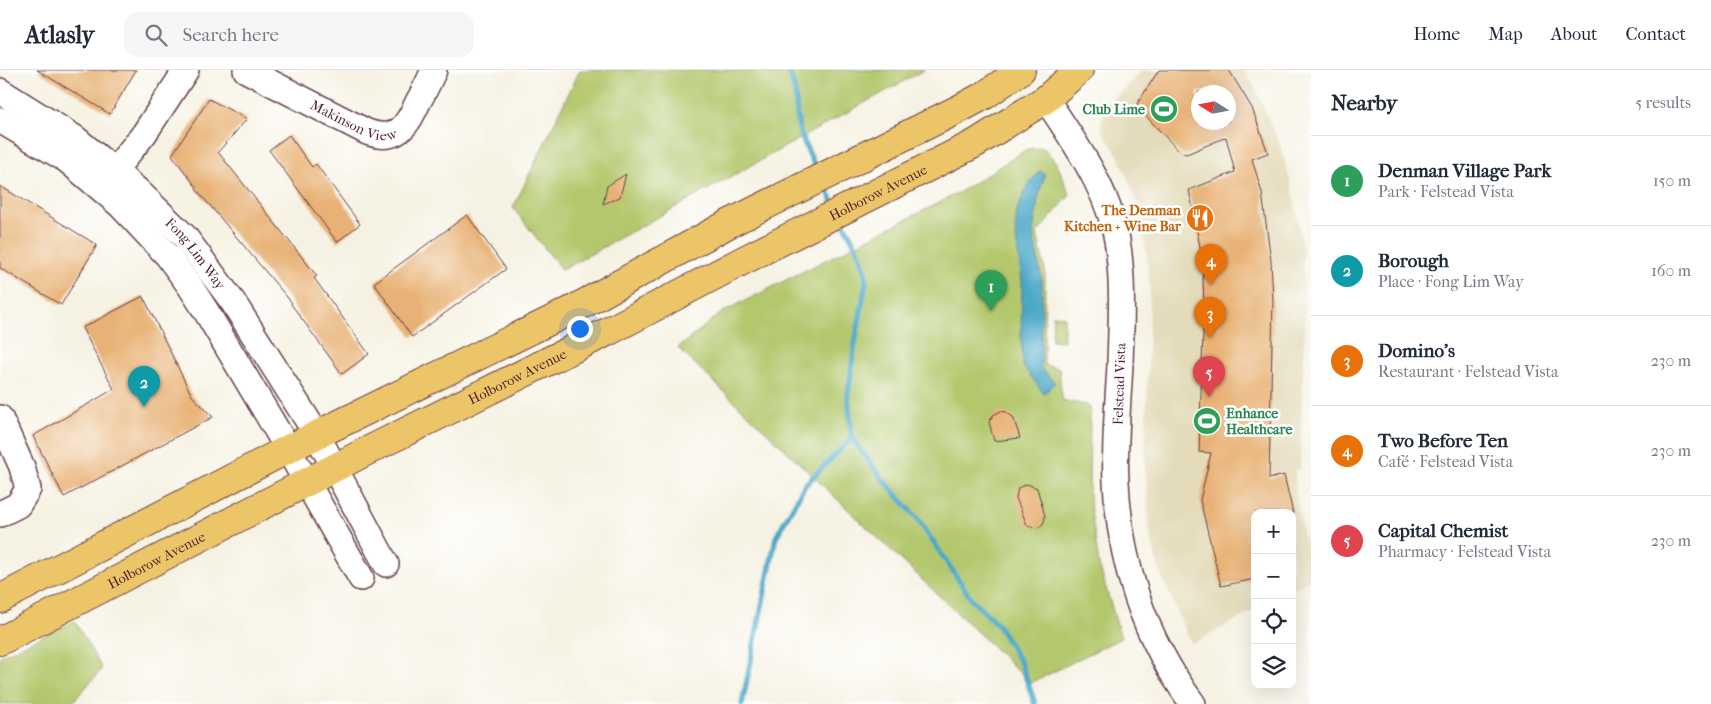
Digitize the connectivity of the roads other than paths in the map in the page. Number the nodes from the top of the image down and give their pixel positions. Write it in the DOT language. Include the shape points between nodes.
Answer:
graph roads {
  1 [pos="186,70"];
  2 [pos="246,70"];
  3 [pos="434,70"];
  4 [pos="1020,70"];
  5 [pos="1027,70"];
  6 [pos="1079,70"];
  7 [pos="0,91"];
  8 [pos="1046,99"];
  9 [pos="0,120"];
  10 [pos="114,171"];
  11 [pos="0,418"];
  12 [pos="317,435"];
  13 [pos="288,449"];
  14 [pos="336,468"];
  15 [pos="308,483"];
  16 [pos="0,514"];
  17 [pos="386,564"];
  18 [pos="361,578"];
  19 [pos="0,599"];
  20 [pos="0,641"];
  21 [pos="1194,704"];
  1 -- 10 [label="street" via="144,134"];
  2 -- 3 [label="street, Makinson View" via="367,132 383,135 406,126"];
  4 -- 12 [label="main road" via="959,109 730,223 574,310"];
  5 -- 8 [label="main road, Felstead Vista"];
  6 -- 8 [label="main road, Holborow Avenue"];
  7 -- 10 [label="street, Fong Lim Way" via="75,138"];
  8 -- 14 [label="main road, Holborow Avenue" via="976,143"];
  8 -- 21 [label="street, Felstead Vista" via="1093,175 1111,217 1122,283 1116,481 1120,532 1144,618 1178,682"];
  9 -- 13 [label="street, Fong Lim Way" via="67,160 120,205 168,256 206,311"];
  10 -- 12 [label="street, Fong Lim Way" via="193,247 233,302"];
  11 -- 16 [label="street" via="28,489 18,505"];
  12 -- 13 [label="main road"];
  12 -- 14 [label="street, Fong Lim Way"];
  13 -- 15 [label="street, Fong Lim Way"];
  13 -- 19 [label="main road"];
  14 -- 15 [label="main road, Holborow Avenue"];
  14 -- 17 [label="street, Fong Lim Way"];
  15 -- 18 [label="street, Fong Lim Way"];
  15 -- 20 [label="main road, Holborow Avenue"];
}
